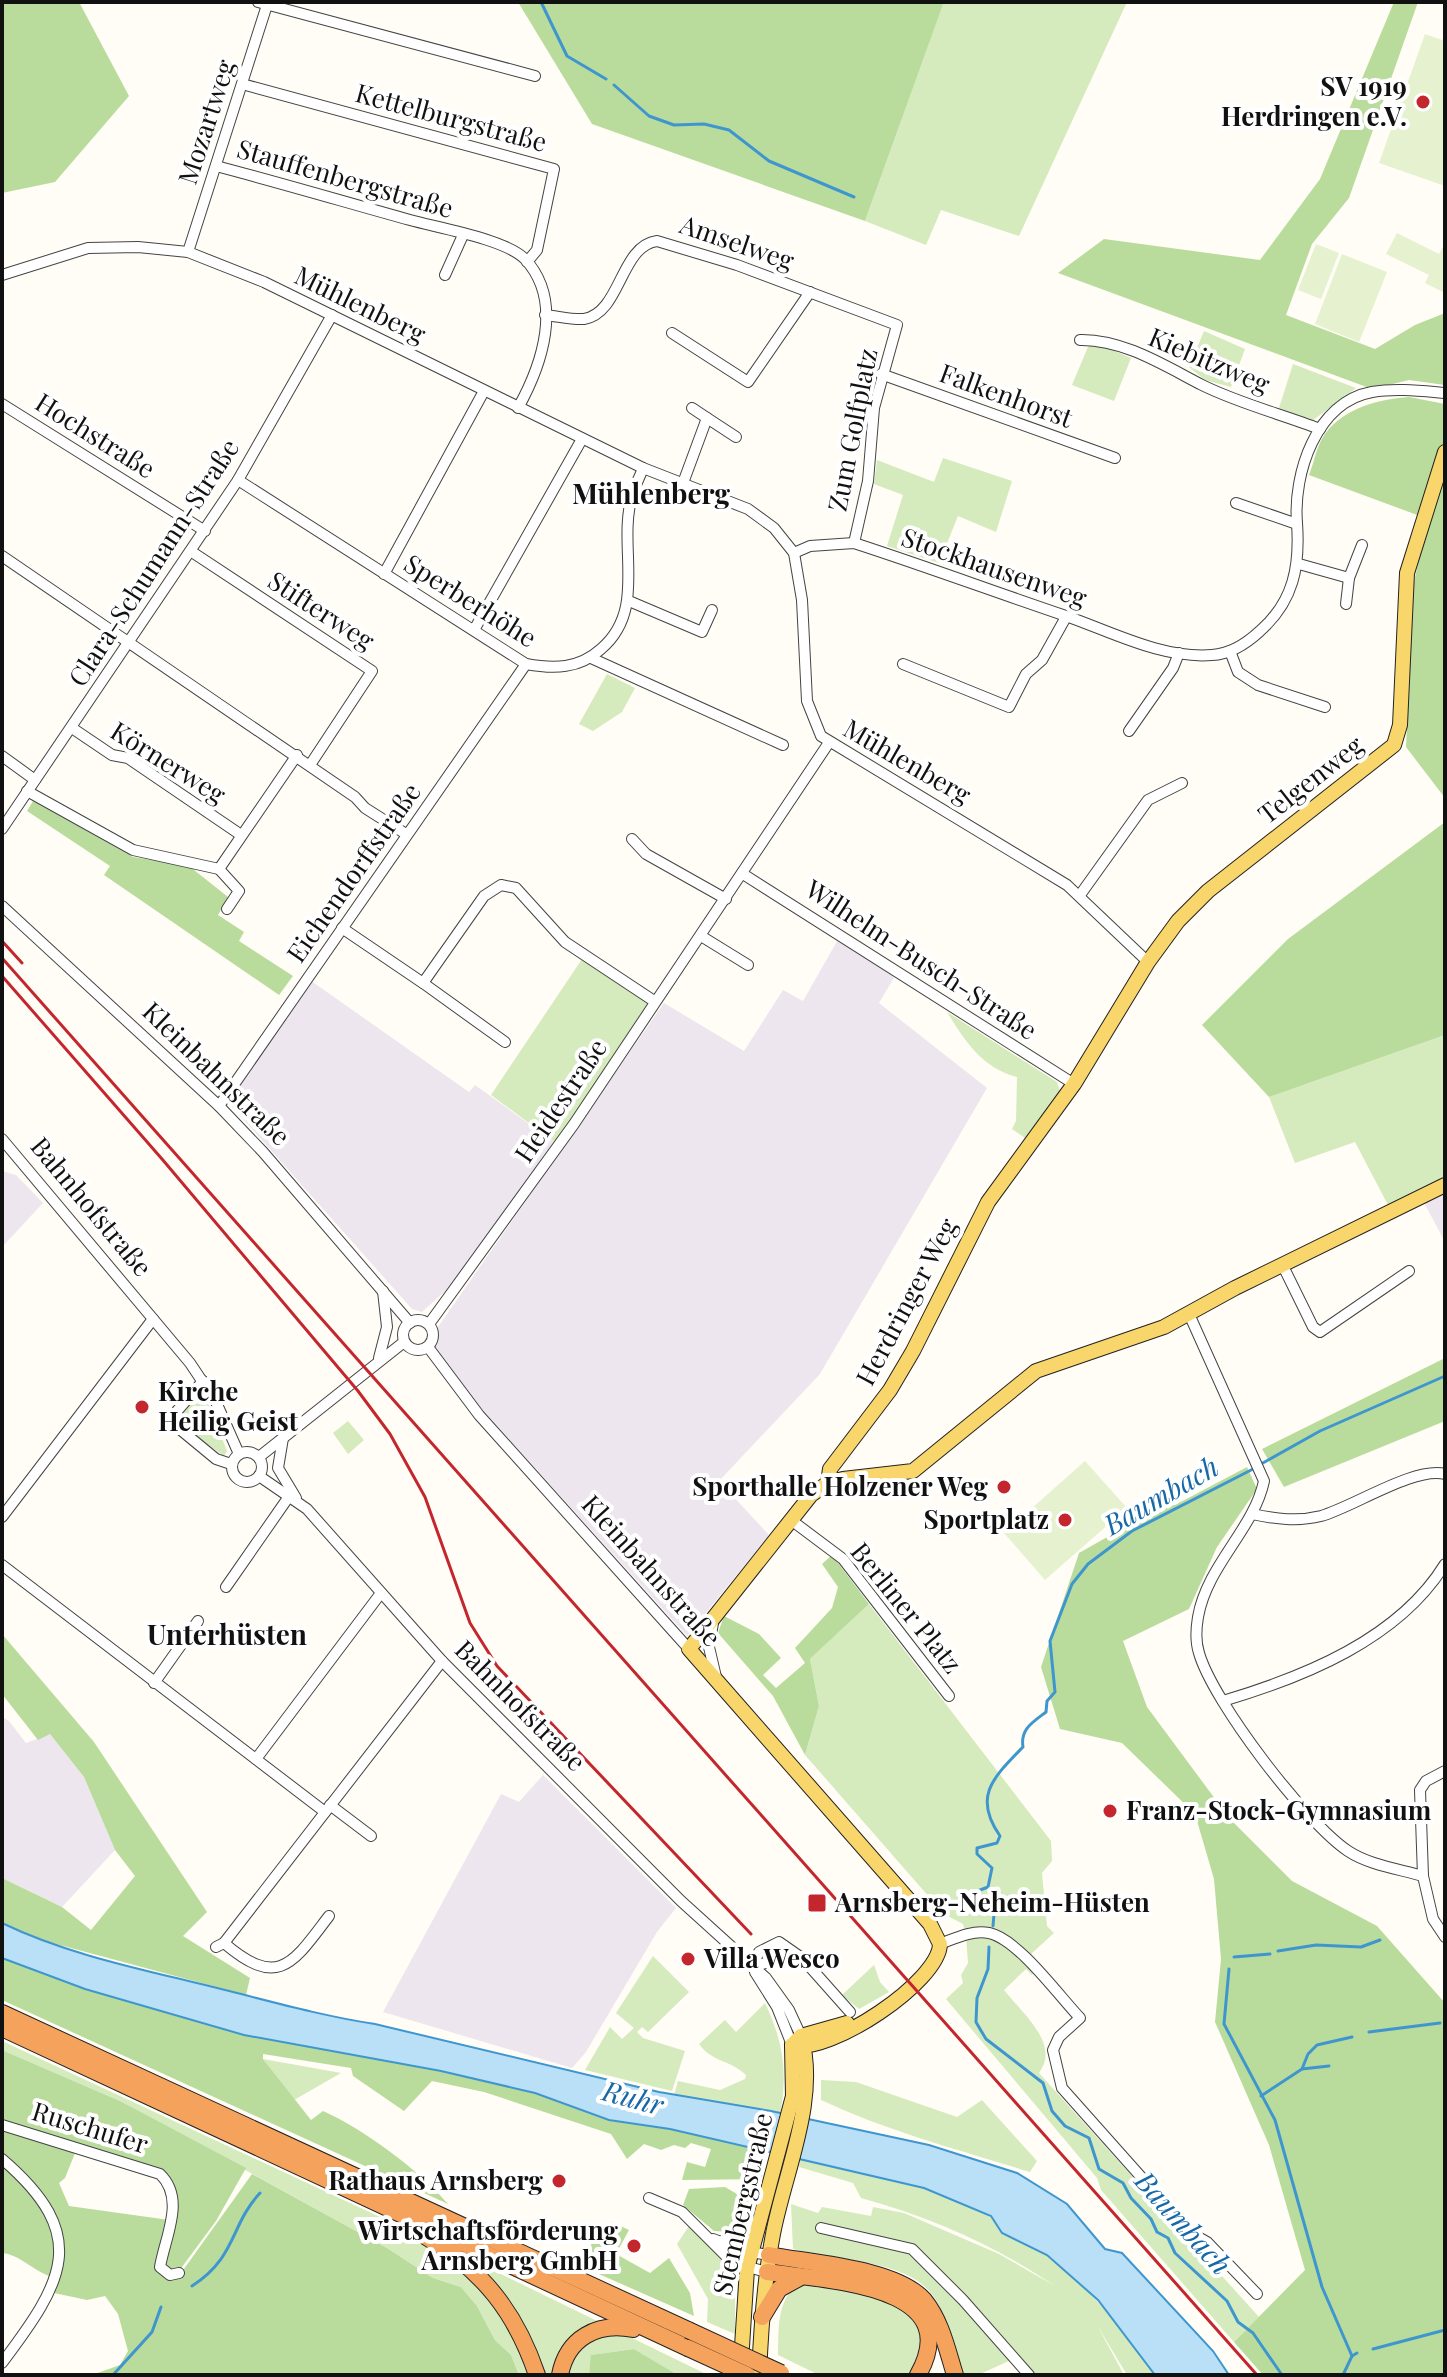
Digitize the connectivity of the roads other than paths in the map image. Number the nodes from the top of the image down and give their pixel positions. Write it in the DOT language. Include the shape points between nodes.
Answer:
graph roads {
  1 [pos="262,4"];
  2 [pos="535,76"];
  3 [pos="242,84"];
  4 [pos="216,166"];
  5 [pos="463,235"];
  6 [pos="188,252"];
  7 [pos="527,262"];
  8 [pos="2,275"];
  9 [pos="445,275"];
  10 [pos="810,292"];
  11 [pos="332,315"];
  12 [pos="545,315"];
  13 [pos="897,325"];
  14 [pos="672,333"];
  15 [pos="1080,340"];
  16 [pos="881,374"];
  17 [pos="484,391"];
  18 [pos="1445,393"];
  19 [pos="2,404"];
  20 [pos="518,408"];
  21 [pos="692,408"];
  22 [pos="707,418"];
  23 [pos="1320,429"];
  24 [pos="736,437"];
  25 [pos="582,439"];
  26 [pos="1445,452"];
  27 [pos="1115,458"];
  28 [pos="643,468"];
  29 [pos="238,480"];
  30 [pos="683,483"];
  31 [pos="1236,503"];
  32 [pos="1297,524"];
  33 [pos="205,531"];
  34 [pos="854,543"];
  35 [pos="1362,545"];
  36 [pos="192,552"];
  37 [pos="794,553"];
  38 [pos="2,556"];
  39 [pos="1299,564"];
  40 [pos="384,574"];
  41 [pos="1349,578"];
  42 [pos="629,601"];
  43 [pos="1346,604"];
  44 [pos="712,610"];
  45 [pos="1066,617"];
  46 [pos="474,630"];
  47 [pos="128,641"];
  48 [pos="1230,651"];
  49 [pos="1179,653"];
  50 [pos="591,658"];
  51 [pos="526,664"];
  52 [pos="903,664"];
  53 [pos="1325,707"];
  54 [pos="72,728"];
  55 [pos="1129,731"];
  56 [pos="828,744"];
  57 [pos="783,745"];
  58 [pos="297,755"];
  59 [pos="2,756"];
  60 [pos="310,765"];
  61 [pos="35,780"];
  62 [pos="1182,783"];
  63 [pos="27,791"];
  64 [pos="2,829"];
  65 [pos="406,834"];
  66 [pos="241,835"];
  67 [pos="632,839"];
  68 [pos="219,869"];
  69 [pos="743,874"];
  70 [pos="1080,895"];
  71 [pos="726,899"];
  72 [pos="2,906"];
  73 [pos="227,909"];
  74 [pos="342,928"];
  75 [pos="701,936"];
  76 [pos="1148,962"];
  77 [pos="748,965"];
  78 [pos="423,983"];
  79 [pos="654,1001"];
  80 [pos="505,1042"];
  81 [pos="1074,1084"];
  82 [pos="219,1106"];
  83 [pos="2,1139"];
  84 [pos="1445,1185"];
  85 [pos="1282,1264"];
  86 [pos="1409,1271"];
  87 [pos="383,1289"];
  88 [pos="1189,1314"];
  89 [pos="153,1319"];
  90 [pos="410,1323"];
  91 [pos="429,1324"];
  92 [pos="404,1342"];
  93 [pos="428,1347"];
  94 [pos="379,1358"];
  95 [pos="203,1381"];
  96 [pos="283,1438"];
  97 [pos="239,1454"];
  98 [pos="259,1457"];
  99 [pos="231,1464"];
  100 [pos="1445,1474"];
  101 [pos="259,1476"];
  102 [pos="828,1483"];
  103 [pos="294,1498"];
  104 [pos="1252,1514"];
  105 [pos="2,1517"];
  106 [pos="791,1520"];
  107 [pos="1445,1564"];
  108 [pos="2,1565"];
  109 [pos="226,1587"];
  110 [pos="381,1593"];
  111 [pos="715,1616"];
  112 [pos="198,1621"];
  113 [pos="689,1649"];
  114 [pos="442,1661"];
  115 [pos="717,1679"];
  116 [pos="154,1683"];
  117 [pos="949,1696"];
  118 [pos="1223,1701"];
  119 [pos="256,1759"];
  120 [pos="1445,1771"];
  121 [pos="327,1808"];
  122 [pos="371,1836"];
  123 [pos="1423,1876"];
  124 [pos="329,1916"];
  125 [pos="1445,1937"];
  126 [pos="940,1944"];
  127 [pos="752,1967"];
  128 [pos="850,2012"];
  129 [pos="2,2013"];
  130 [pos="2,2028"];
  131 [pos="799,2048"];
  132 [pos="2,2125"];
  133 [pos="2,2159"];
  134 [pos="781,2168"];
  135 [pos="355,2194"];
  136 [pos="649,2198"];
  137 [pos="760,2219"];
  138 [pos="821,2228"];
  139 [pos="712,2239"];
  140 [pos="751,2252"];
  141 [pos="768,2264"];
  142 [pos="747,2269"];
  143 [pos="179,2273"];
  144 [pos="799,2278"];
  145 [pos="1257,2294"];
  146 [pos="762,2317"];
  147 [pos="686,2341"];
  148 [pos="2,2363"];
  149 [pos="537,2375"];
  150 [pos="560,2375"];
  151 [pos="740,2375"];
  152 [pos="747,2375"];
  153 [pos="759,2375"];
  154 [pos="785,2375"];
  155 [pos="918,2375"];
  156 [pos="955,2375"];
  157 [pos="1029,2375"];
  1 -- 2 [label="street"];
  1 -- 3 [label="street, Mozartweg"];
  3 -- 4 [label="street, Mozartweg"];
  3 -- 7 [label="street, Kettelburgstraße" via="554,169 537,250"];
  4 -- 5 [label="street, Stauffenbergstraße"];
  4 -- 6 [label="street, Mozartweg"];
  5 -- 7 [label="street, Stauffenbergstraße" via="512,249"];
  5 -- 9 [label="street, Stauffenbergstraße"];
  6 -- 8 [label="street, Mühlenberg" via="88,248"];
  6 -- 11 [label="street, Mühlenberg"];
  7 -- 12 [label="street"];
  10 -- 12 [label="street, Amselweg" via="657,241 640,250 596,314 581,319"];
  10 -- 13 [label="street, Amselweg"];
  10 -- 14 [label="street" via="748,382"];
  11 -- 17 [label="street, Mühlenberg"];
  11 -- 29 [label="street, Clara-Schumann-Straße"];
  12 -- 20 [label="street" via="540,363"];
  13 -- 16 [label="street, Zum Golfplatz"];
  15 -- 23 [label="street, Kiebitzweg" via="1097,339 1179,369 1202,385"];
  16 -- 27 [label="street, Falkenhorst"];
  16 -- 34 [label="street, Zum Golfplatz" via="868,481"];
  17 -- 20 [label="street, Mühlenberg"];
  17 -- 40 [label="street"];
  18 -- 23 [label="street" via="1370,392 1344,405"];
  19 -- 33 [label="street, Hochstraße"];
  20 -- 25 [label="street, Mühlenberg"];
  21 -- 22 [label="street"];
  22 -- 24 [label="street"];
  22 -- 30 [label="street"];
  23 -- 32 [label="street" via="1303,464"];
  25 -- 28 [label="street, Mühlenberg"];
  25 -- 46 [label="street"];
  26 -- 76 [label="main road, Telgenweg" via="1407,573 1400,725 1394,745 1208,891"];
  28 -- 30 [label="street, Mühlenberg"];
  28 -- 42 [label="street" via="631,498"];
  29 -- 33 [label="street, Clara-Schumann-Straße"];
  29 -- 40 [label="street, Sperberhöhe"];
  30 -- 37 [label="street, Mühlenberg" via="762,518"];
  31 -- 32 [label="street"];
  32 -- 39 [label="street"];
  33 -- 36 [label="street, Clara-Schumann-Straße"];
  34 -- 37 [label="street, Stockhausenweg" via="810,546"];
  34 -- 45 [label="street, Stockhausenweg"];
  35 -- 41 [label="street"];
  36 -- 47 [label="street, Clara-Schumann-Straße"];
  36 -- 60 [label="street, Stifterweg" via="372,671"];
  37 -- 56 [label="street, Mühlenberg" via="809,711"];
  38 -- 47 [label="street"];
  39 -- 41 [label="street"];
  39 -- 48 [label="street" via="1293,587 1274,617"];
  40 -- 46 [label="street, Sperberhöhe"];
  41 -- 43 [label="street"];
  42 -- 44 [label="street" via="702,632"];
  42 -- 50 [label="street" via="623,623"];
  45 -- 49 [label="street, Stockhausenweg"];
  45 -- 52 [label="street" via="1009,707"];
  46 -- 51 [label="street, Sperberhöhe"];
  47 -- 54 [label="street, Clara-Schumann-Straße"];
  47 -- 58 [label="street"];
  48 -- 49 [label="street, Stockhausenweg"];
  48 -- 53 [label="street" via="1238,672 1258,685"];
  49 -- 55 [label="street"];
  50 -- 51 [label="street, Sperberhöhe" via="556,668"];
  50 -- 57 [label="street"];
  51 -- 65 [label="street, Eichendorffstraße"];
  54 -- 61 [label="street, Clara-Schumann-Straße"];
  54 -- 66 [label="street, Körnerweg" via="112,755 128,758"];
  56 -- 69 [label="street, Heidestraße"];
  56 -- 70 [label="street, Mühlenberg" via="993,838"];
  58 -- 60 [label="street"];
  58 -- 66 [label="street"];
  59 -- 61 [label="street"];
  60 -- 65 [label="street"];
  61 -- 63 [label="street, Clara-Schumann-Straße"];
  62 -- 70 [label="street" via="1148,800"];
  63 -- 64 [label="street, Clara-Schumann-Straße"];
  63 -- 68 [label="street" via="133,850"];
  65 -- 74 [label="street, Eichendorffstraße"];
  66 -- 68 [label="street"];
  67 -- 71 [label="street" via="646,854"];
  68 -- 73 [label="street" via="239,891"];
  69 -- 71 [label="street, Heidestraße"];
  69 -- 81 [label="street, Wilhelm-Busch-Straße"];
  70 -- 76 [label="street, Mühlenberg"];
  71 -- 75 [label="street, Heidestraße"];
  72 -- 82 [label="street, Kleinbahnstraße"];
  74 -- 78 [label="street"];
  74 -- 82 [label="street, Eichendorffstraße"];
  75 -- 77 [label="street"];
  75 -- 79 [label="street, Heidestraße"];
  76 -- 81 [label="main road, Herdringer Weg"];
  78 -- 79 [label="street" via="484,896 509,885 523,892 565,942"];
  78 -- 80 [label="street"];
  79 -- 91 [label="street, Heidestraße" via="570,1129"];
  81 -- 102 [label="main road, Herdringer Weg" via="988,1202 913,1351 830,1469"];
  82 -- 87 [label="street, Kleinbahnstraße"];
  83 -- 89 [label="street, Bahnhofstraße"];
  84 -- 85 [label="main road"];
  85 -- 86 [label="street" via="1320,1332"];
  85 -- 88 [label="main road"];
  87 -- 90 [label="street, Kleinbahnstraße"];
  87 -- 94 [label="street" via="387,1327"];
  88 -- 102 [label="main road" via="1145,1336 1036,1371 913,1471"];
  88 -- 104 [label="street" via="1264,1481"];
  89 -- 95 [label="street, Bahnhofstraße"];
  89 -- 105 [label="street"];
  90 -- 91 [label="street"];
  90 -- 92 [label="street"];
  91 -- 93 [label="street" via="433,1335"];
  92 -- 93 [label="street" via="413,1349"];
  92 -- 94 [label="street"];
  93 -- 113 [label="street, Kleinbahnstraße" via="471,1405"];
  94 -- 96 [label="street"];
  95 -- 97 [label="street, Bahnhofstraße"];
  95 -- 99 [label="street, Bahnhofstraße" via="177,1411 176,1426 216,1459"];
  96 -- 98 [label="street"];
  96 -- 103 [label="street" via="280,1473"];
  97 -- 98 [label="street" via="247,1451"];
  97 -- 99 [label="street"];
  98 -- 101 [label="street"];
  99 -- 101 [label="street, Bahnhofstraße" via="239,1480"];
  100 -- 104 [label="street" via="1422,1475 1321,1516 1282,1520"];
  101 -- 103 [label="street, Bahnhofstraße"];
  102 -- 106 [label="main road, Herdringer Weg"];
  103 -- 109 [label="street"];
  103 -- 110 [label="street, Bahnhofstraße"];
  104 -- 118 [label="street" via="1228,1548 1199,1613 1196,1642"];
  106 -- 111 [label="main road, Herdringer Weg"];
  106 -- 117 [label="street, Berliner Platz" via="843,1559"];
  107 -- 118 [label="street" via="1423,1595 1323,1665"];
  108 -- 116 [label="street"];
  110 -- 114 [label="street, Bahnhofstraße"];
  110 -- 119 [label="street"];
  111 -- 113 [label="main road, Herdringer Weg"];
  111 -- 115 [label="street, Kleinbahnstraße" via="709,1647"];
  112 -- 116 [label="street"];
  113 -- 115 [label="main road, Kleinbahnstraße"];
  114 -- 121 [label="street"];
  114 -- 127 [label="street, Bahnhofstraße"];
  115 -- 126 [label="main road, Kleinbahnstraße" via="930,1924"];
  116 -- 119 [label="street"];
  118 -- 123 [label="street" via="1253,1747 1338,1844 1366,1860"];
  119 -- 121 [label="street"];
  120 -- 123 [label="street" via="1420,1790"];
  121 -- 122 [label="street"];
  121 -- 124 [label="street" via="220,1945 258,1967 275,1969 295,1960"];
  123 -- 125 [label="street" via="1433,1919"];
  126 -- 131 [label="main road" via="933,1962 861,2025"];
  126 -- 145 [label="street" via="964,1934 994,1935 1030,1964 1080,2018 1053,2050 1062,2088 1191,2233 1207,2242"];
  127 -- 128 [label="street" via="769,1962 780,1947 802,1958"];
  127 -- 131 [label="street, Bahnhofstraße"];
  129 -- 147 [label="highway"];
  130 -- 135 [label="highway"];
  131 -- 134 [label="main road, Stembergstraße"];
  132 -- 143 [label="street, Ruschufer" via="138,2164 164,2177 173,2204 161,2269"];
  133 -- 148 [label="street" via="40,2198 61,2250 43,2308"];
  134 -- 137 [label="main road, Stembergstraße"];
  134 -- 141 [label="main road, Stembergstraße"];
  135 -- 147 [label="highway"];
  135 -- 149 [label="highway" via="450,2251 488,2283 516,2323"];
  136 -- 139 [label="street" via="677,2209"];
  137 -- 139 [label="street" via="738,2237"];
  137 -- 140 [label="main road, Stembergstraße"];
  138 -- 157 [label="street" via="912,2249"];
  139 -- 140 [label="street"];
  139 -- 142 [label="street" via="733,2263"];
  140 -- 141 [label="street"];
  140 -- 142 [label="main road, Stembergstraße"];
  141 -- 142 [label="street"];
  141 -- 144 [label="highway"];
  141 -- 146 [label="main road, Stembergstraße"];
  141 -- 156 [label="highway" via="887,2278 911,2290 934,2316"];
  142 -- 151 [label="main road, Stembergstraße"];
  144 -- 146 [label="highway" via="779,2289"];
  144 -- 155 [label="highway" via="869,2287 904,2299 925,2330"];
  146 -- 153 [label="main road, Stembergstraße"];
  147 -- 150 [label="highway" via="608,2326 579,2339"];
  147 -- 152 [label="highway, bridge"];
  147 -- 154 [label="highway, bridge"];
}
